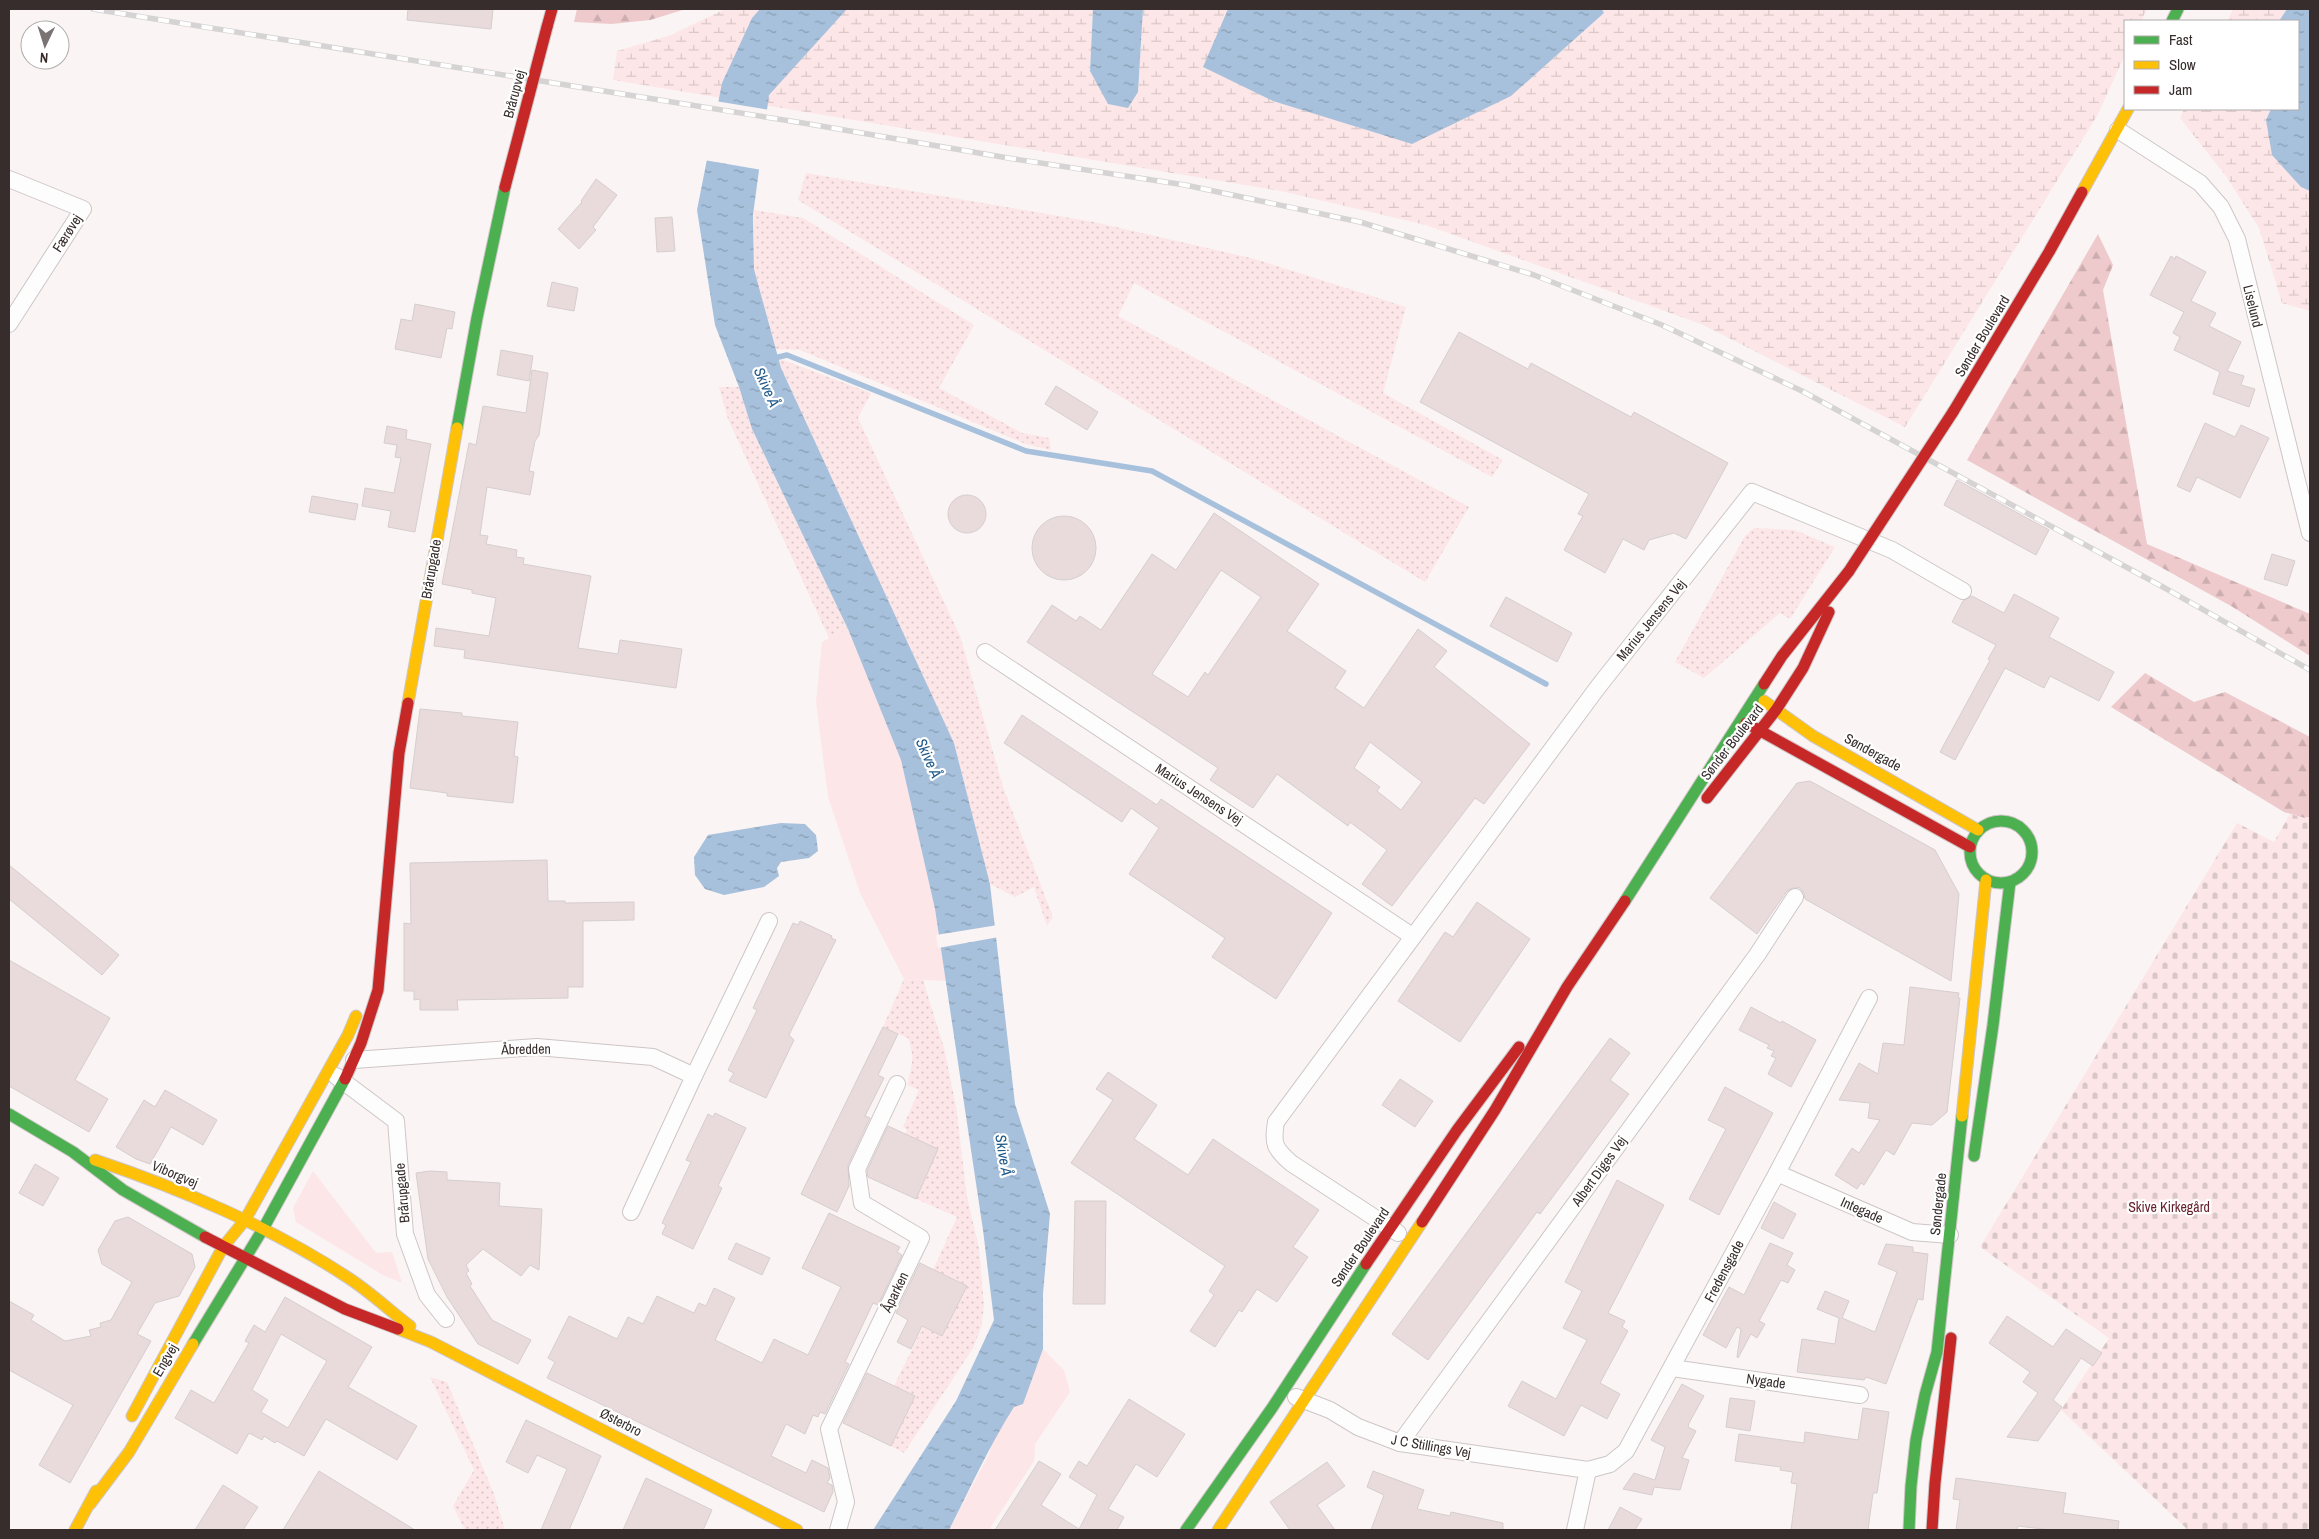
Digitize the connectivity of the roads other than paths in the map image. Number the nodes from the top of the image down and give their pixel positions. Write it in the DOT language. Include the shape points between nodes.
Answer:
graph roads {
  1 [pos="552,9"];
  2 [pos="2128,110"];
  3 [pos="2118,130"];
  4 [pos="9,179"];
  5 [pos="505,187"];
  6 [pos="9,324"];
  7 [pos="2310,533"];
  8 [pos="1849,571"];
  9 [pos="1963,591"];
  10 [pos="985,652"];
  11 [pos="1757,696"];
  12 [pos="1776,710"];
  13 [pos="1742,720"];
  14 [pos="1760,731"];
  15 [pos="1978,830"];
  16 [pos="1970,847"];
  17 [pos="1986,880"];
  18 [pos="2010,882"];
  19 [pos="1795,897"];
  20 [pos="1615,916"];
  21 [pos="769,921"];
  22 [pos="1412,936"];
  23 [pos="382,954"];
  24 [pos="1567,987"];
  25 [pos="1869,998"];
  26 [pos="354,1060"];
  27 [pos="328,1070"];
  28 [pos="694,1076"];
  29 [pos="344,1082"];
  30 [pos="897,1084"];
  31 [pos="9,1114"];
  32 [pos="73,1152"];
  33 [pos="1972,1163"];
  34 [pos="1777,1173"];
  35 [pos="631,1212"];
  36 [pos="245,1220"];
  37 [pos="1390,1228"];
  38 [pos="263,1229"];
  39 [pos="1958,1235"];
  40 [pos="1408,1240"];
  41 [pos="222,1246"];
  42 [pos="244,1257"];
  43 [pos="446,1319"];
  44 [pos="1953,1324"];
  45 [pos="431,1342"];
  46 [pos="1672,1368"];
  47 [pos="1283,1391"];
  48 [pos="1860,1395"];
  49 [pos="1305,1400"];
  50 [pos="126,1428"];
  51 [pos="1400,1443"];
  52 [pos="113,1454"];
  53 [pos="1588,1470"];
  54 [pos="90,1504"];
  55 [pos="75,1530"];
  56 [pos="797,1530"];
  57 [pos="838,1530"];
  58 [pos="1186,1530"];
  59 [pos="1218,1530"];
  60 [pos="1575,1530"];
  61 [pos="1909,1530"];
  62 [pos="1932,1530"];
  1 -- 5 [label="street, Brårupvej, bridge"];
  2 -- 3 [label="street, Sønder Boulevard"];
  3 -- 7 [label="street, Liselund" via="2200,183 2221,207 2237,240"];
  3 -- 8 [label="street, Sønder Boulevard, bridge" via="2050,252 1953,412"];
  4 -- 6 [label="street, Færøvej" via="83,208"];
  5 -- 23 [label="street, Brårupgade" via="477,318 399,753"];
  8 -- 11 [label="street, Sønder Boulevard" via="1782,656"];
  8 -- 12 [label="street, Sønder Boulevard" via="1802,668"];
  9 -- 22 [label="street, Marius Jensens Vej" via="1892,550 1752,492 1598,687"];
  10 -- 22 [label="street, Marius Jensens Vej"];
  11 -- 12 [label="street, Søndergade"];
  11 -- 13 [label="street, Sønder Boulevard"];
  12 -- 14 [label="street, Sønder Boulevard"];
  12 -- 15 [label="street, Søndergade" via="1813,736"];
  13 -- 14 [label="street"];
  13 -- 20 [label="street, Sønder Boulevard"];
  14 -- 16 [label="street"];
  14 -- 20 [label="street, Sønder Boulevard"];
  15 -- 16 [label="street"];
  15 -- 18 [label="street" via="1989,823 2003,821 2018,826 2031,841 2031,862 2019,878"];
  16 -- 17 [label="street" via="1973,866"];
  17 -- 18 [label="street"];
  17 -- 39 [label="street, Søndergade"];
  18 -- 33 [label="street"];
  19 -- 51 [label="street, Albert Diges Vej" via="1758,955"];
  20 -- 24 [label="street, Sønder Boulevard"];
  21 -- 28 [label="street"];
  22 -- 37 [label="street, Marius Jensens Vej" via="1302,1084 1276,1122 1273,1136 1277,1151 1291,1163"];
  23 -- 26 [label="street, Brårupgade" via="378,990"];
  23 -- 27 [label="street, Brårupgade" via="348,1035"];
  24 -- 37 [label="street, Sønder Boulevard" via="1498,1074"];
  24 -- 40 [label="street, Sønder Boulevard" via="1500,1103"];
  25 -- 34 [label="street, Fredensgade"];
  26 -- 28 [label="street, Åbredden" via="537,1047 653,1057"];
  26 -- 29 [label="street, Brårupgade"];
  27 -- 29 [label="street, Brårupgade"];
  27 -- 36 [label="street, Brårupgade"];
  28 -- 35 [label="street"];
  29 -- 38 [label="street, Brårupgade"];
  29 -- 43 [label="street, Brårupgade" via="396,1121 405,1234 427,1295"];
  30 -- 57 [label="street, Åparken" via="857,1169 862,1203 921,1238 829,1429 846,1502"];
  31 -- 32 [label="street, Viborgvej"];
  32 -- 36 [label="street, Viborgvej" via="144,1176"];
  32 -- 41 [label="street, Viborgvej" via="123,1190"];
  34 -- 39 [label="street, Integade" via="1912,1232"];
  34 -- 46 [label="street, Fredensgade"];
  36 -- 38 [label="street, Viborgvej"];
  36 -- 41 [label="street, Engvej"];
  37 -- 40 [label="street, Marius Jensens Vej"];
  37 -- 47 [label="street, Sønder Boulevard"];
  38 -- 42 [label="street, Engvej"];
  38 -- 45 [label="street, Østerbro" via="347,1277"];
  39 -- 61 [label="street, Søndergade" via="1937,1352 1929,1373 1917,1436"];
  40 -- 49 [label="street, Sønder Boulevard"];
  41 -- 42 [label="street, Viborgvej"];
  41 -- 50 [label="street, Engvej"];
  42 -- 45 [label="street, Østerbro" via="345,1309"];
  42 -- 54 [label="street, Engvej" via="129,1452"];
  44 -- 62 [label="street"];
  45 -- 56 [label="street, Østerbro"];
  46 -- 48 [label="street, Nygade"];
  46 -- 53 [label="street, Fredensgade" via="1626,1451 1610,1464"];
  47 -- 49 [label="street, J C Stillings Vej"];
  47 -- 58 [label="street, Sønder Boulevard"];
  49 -- 51 [label="street, J C Stillings Vej" via="1358,1427"];
  49 -- 59 [label="street, Sønder Boulevard"];
  51 -- 53 [label="street, J C Stillings Vej"];
  52 -- 54 [label="street, Engvej"];
  53 -- 60 [label="street"];
  54 -- 55 [label="street, Engvej"];
}
